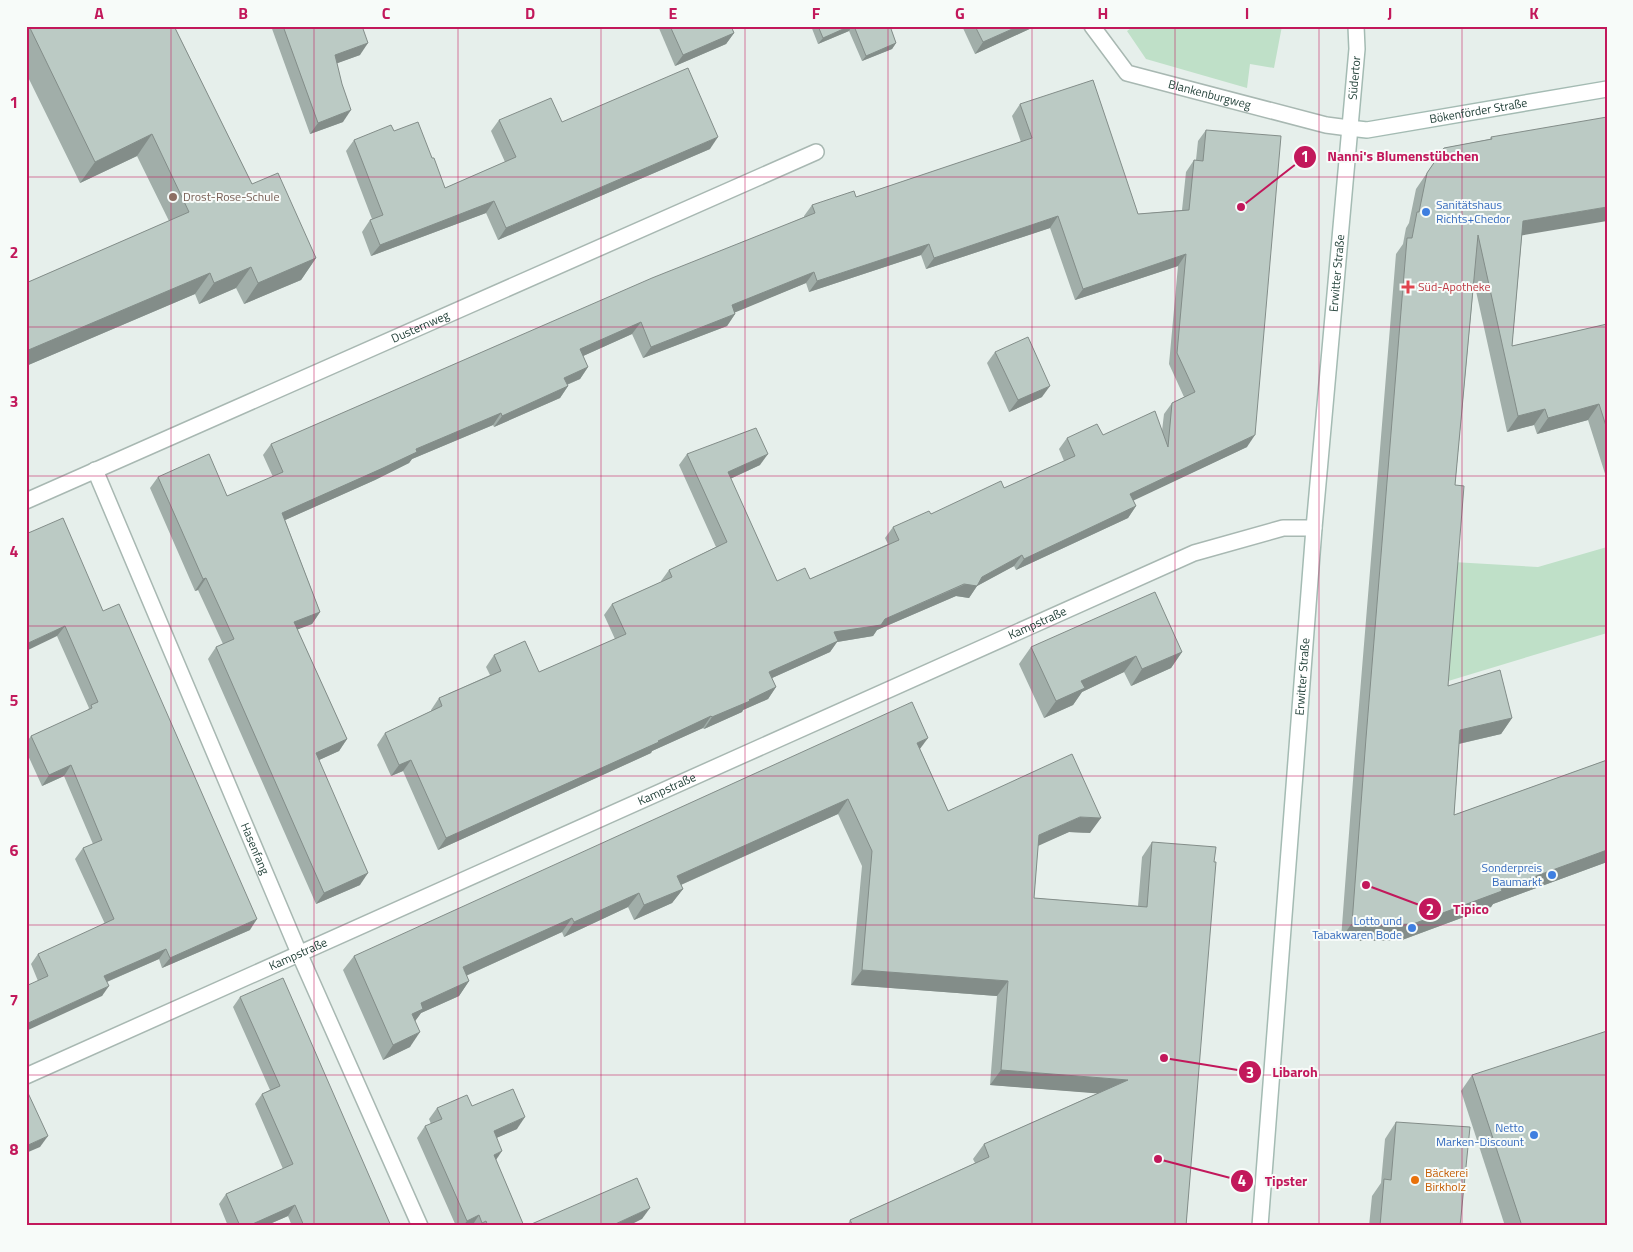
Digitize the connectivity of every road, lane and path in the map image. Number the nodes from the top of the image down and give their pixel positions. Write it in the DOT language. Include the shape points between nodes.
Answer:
graph roads {
  1 [pos="1092,26"];
  2 [pos="1356,26"];
  3 [pos="1607,89"];
  4 [pos="1349,128"];
  5 [pos="816,152"];
  6 [pos="95,470"];
  7 [pos="26,501"];
  8 [pos="1314,528"];
  9 [pos="299,953"];
  10 [pos="26,1076"];
  11 [pos="420,1226"];
  12 [pos="1260,1226"];
  1 -- 4 [label="street, Blankenburgweg" via="1127,74 1326,125"];
  2 -- 4 [label="street, Südertor" via="1357,49"];
  3 -- 4 [label="street, Bökenförder Straße" via="1367,130"];
  4 -- 8 [label="street, Erwitter Straße"];
  5 -- 6 [label="street, Dusternweg"];
  6 -- 7 [label="street, Dusternweg"];
  6 -- 9 [label="street, Hasenfang"];
  8 -- 9 [label="street, Kampstraße" via="1283,528 1194,553"];
  8 -- 12 [label="street, Erwitter Straße"];
  9 -- 10 [label="street, Kampstraße"];
  9 -- 11 [label="street, Hasenfang"];
}
